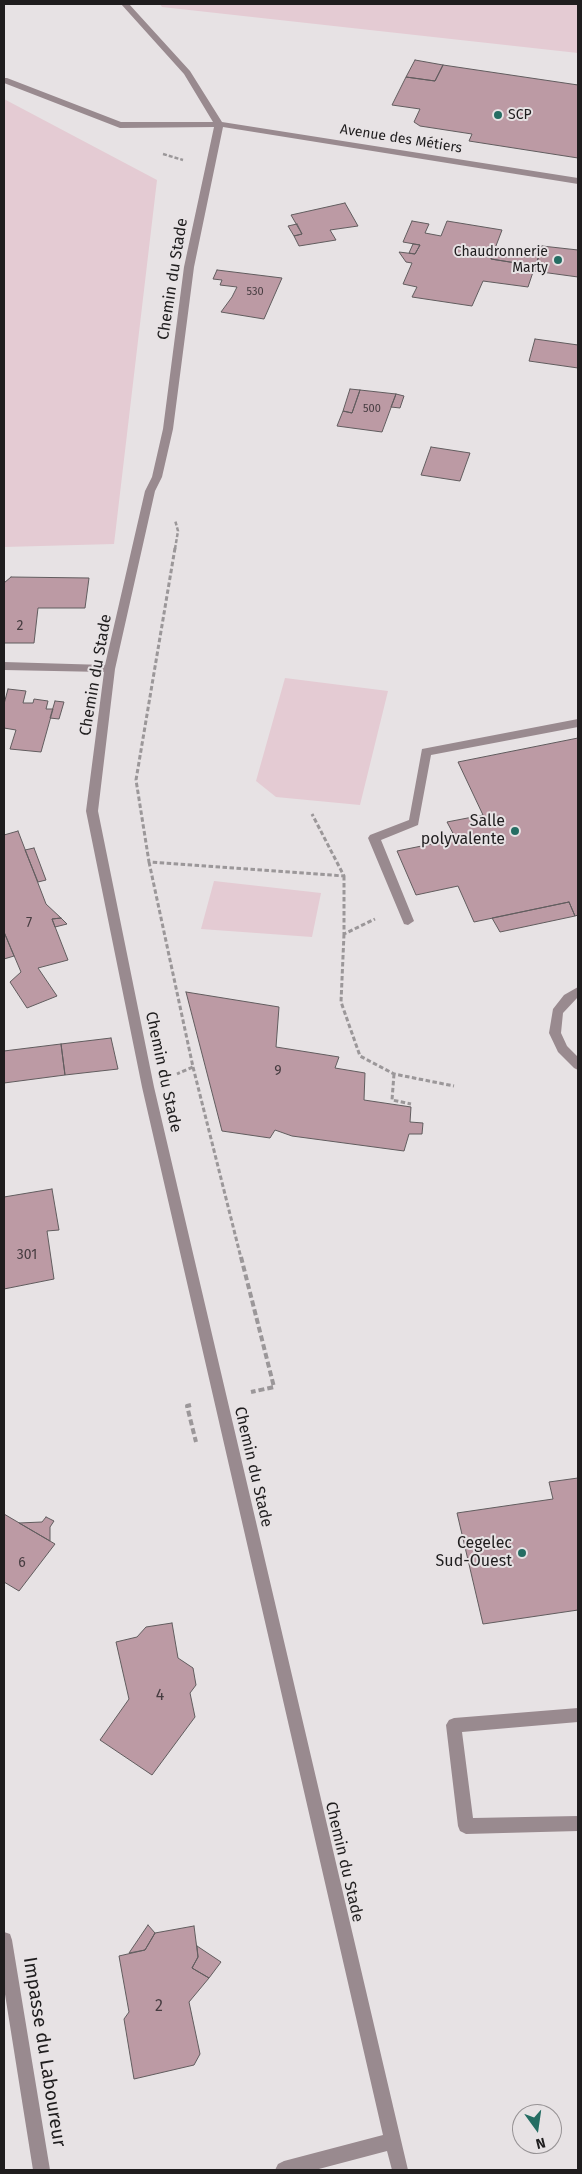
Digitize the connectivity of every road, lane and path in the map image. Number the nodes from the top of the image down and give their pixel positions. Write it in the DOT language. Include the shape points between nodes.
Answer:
graph roads {
  1 [pos="125,4"];
  2 [pos="4,80"];
  3 [pos="219,124"];
  4 [pos="578,181"];
  5 [pos="150,491"];
  6 [pos="4,666"];
  7 [pos="110,669"];
  8 [pos="578,723"];
  9 [pos="312,814"];
  10 [pos="149,862"];
  11 [pos="344,876"];
  12 [pos="402,906"];
  13 [pos="408,921"];
  14 [pos="344,934"];
  15 [pos="578,990"];
  16 [pos="578,1065"];
  17 [pos="192,1067"];
  18 [pos="394,1074"];
  19 [pos="454,1086"];
  20 [pos="148,1087"];
  21 [pos="411,1104"];
  22 [pos="220,1398"];
  23 [pos="578,1715"];
  24 [pos="578,1824"];
  25 [pos="4,1940"];
  26 [pos="392,2141"];
  27 [pos="42,2170"];
  28 [pos="284,2170"];
  29 [pos="400,2170"];
  1 -- 3 [label="street" via="187,73"];
  2 -- 3 [label="street, Avenue des Métiers" via="120,125"];
  3 -- 4 [label="street, Avenue des Métiers"];
  3 -- 5 [label="street, Chemin du Stade" via="189,267 168,429 157,477"];
  5 -- 7 [label="street, Chemin du Stade"];
  5 -- 10 [label="path" via="170,498 178,531 136,780"];
  6 -- 7 [label="street"];
  7 -- 20 [label="street, Chemin du Stade" via="92,811"];
  8 -- 12 [label="street" via="426,752 414,822 374,838"];
  9 -- 11 [label="path"];
  10 -- 11 [label="path"];
  10 -- 17 [label="path"];
  11 -- 14 [label="path"];
  12 -- 13 [label="street"];
  12 -- 14 [label="path"];
  14 -- 18 [label="path" via="341,1002 360,1056"];
  15 -- 16 [label="street" via="557,1012 555,1033 562,1049"];
  17 -- 20 [label="path"];
  17 -- 22 [label="path" via="274,1387"];
  18 -- 19 [label="path"];
  18 -- 21 [label="path" via="392,1100"];
  20 -- 22 [label="street, Chemin du Stade"];
  22 -- 26 [label="street, Chemin du Stade"];
  23 -- 24 [label="street" via="454,1725 466,1826"];
  25 -- 27 [label="street, Impasse du Laboureur"];
  26 -- 28 [label="street"];
  26 -- 29 [label="street, Chemin du Stade"];
}
